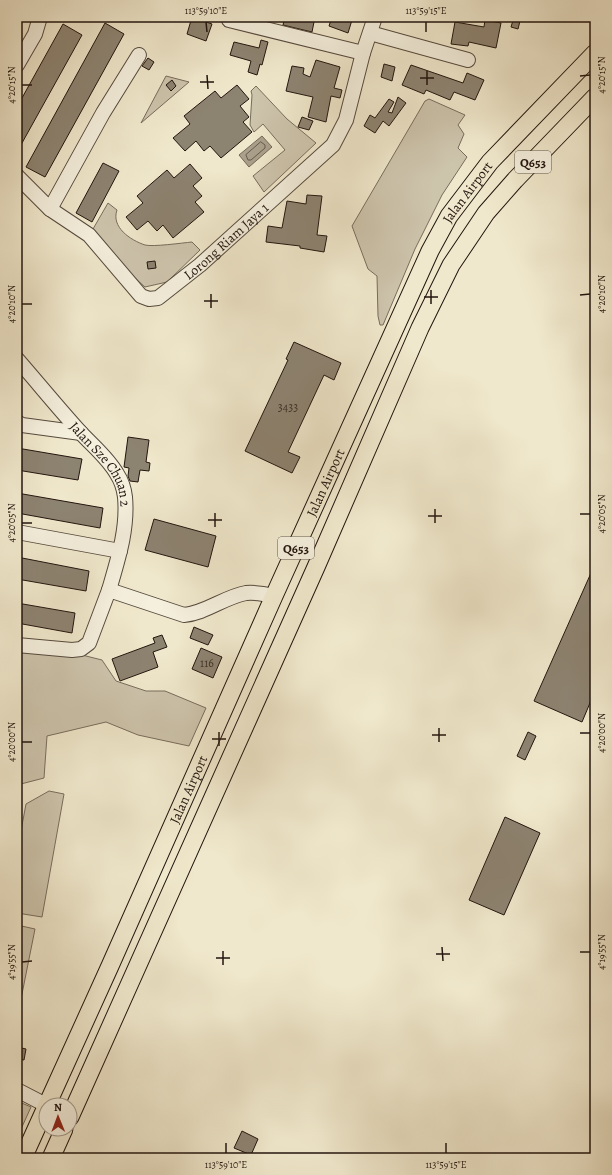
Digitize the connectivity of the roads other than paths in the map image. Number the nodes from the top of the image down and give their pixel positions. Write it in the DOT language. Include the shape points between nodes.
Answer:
graph roads {
  1 [pos="40,17"];
  2 [pos="375,17"];
  3 [pos="228,20"];
  4 [pos="370,33"];
  5 [pos="363,53"];
  6 [pos="595,53"];
  7 [pos="139,55"];
  8 [pos="468,60"];
  9 [pos="17,65"];
  10 [pos="595,97"];
  11 [pos="17,176"];
  12 [pos="50,209"];
  13 [pos="17,359"];
  14 [pos="17,422"];
  15 [pos="81,433"];
  16 [pos="17,532"];
  17 [pos="120,551"];
  18 [pos="316,567"];
  19 [pos="109,590"];
  20 [pos="274,596"];
  21 [pos="17,645"];
  22 [pos="57,1083"];
  23 [pos="17,1090"];
  24 [pos="80,1094"];
  25 [pos="31,1096"];
  26 [pos="50,1097"];
  27 [pos="77,1097"];
  28 [pos="78,1099"];
  29 [pos="38,1100"];
  30 [pos="38,1123"];
  31 [pos="60,1137"];
  32 [pos="23,1158"];
  33 [pos="51,1158"];
  1 -- 9 [label="street"];
  2 -- 4 [label="street, Lorong Riam Jaya 1"];
  3 -- 5 [label="street"];
  4 -- 5 [label="street, Lorong Riam Jaya 1"];
  4 -- 8 [label="street"];
  5 -- 12 [label="street, Lorong Riam Jaya 1" via="346,120 334,145 200,265 158,298 149,299 141,296 89,235"];
  6 -- 20 [label="main road, Jalan Airport / Q653" via="490,162 449,216 430,251"];
  7 -- 12 [label="street" via="103,113"];
  10 -- 18 [label="main road, Jalan Airport / Q653" via="486,213 452,265 420,328"];
  11 -- 12 [label="street, Lorong Riam Jaya 1"];
  13 -- 15 [label="street, Jalan Sze Chuan 2"];
  14 -- 15 [label="street" via="22,425"];
  15 -- 17 [label="street, Jalan Sze Chuan 2" via="103,455 118,474 122,484 125,496 125,527"];
  16 -- 17 [label="street"];
  17 -- 19 [label="street, Jalan Sze Chuan 2"];
  18 -- 20 [label="main road" via="300,590 290,596"];
  18 -- 24 [label="main road, Jalan Airport / Q653"];
  19 -- 20 [label="street" via="184,615 196,614 246,593"];
  19 -- 21 [label="street, Jalan Sze Chuan 2" via="88,643 81,649"];
  20 -- 22 [label="main road, Jalan Airport / Q653"];
  22 -- 25 [label="street" via="42,1094"];
  22 -- 26 [label="main road, Q653"];
  23 -- 25 [label="street"];
  24 -- 27 [label="main road"];
  24 -- 28 [label="main road, Jalan Airport / Q653"];
  25 -- 29 [label="street"];
  30 -- 32 [label="main road, Q653"];
  31 -- 33 [label="main road"];
}
